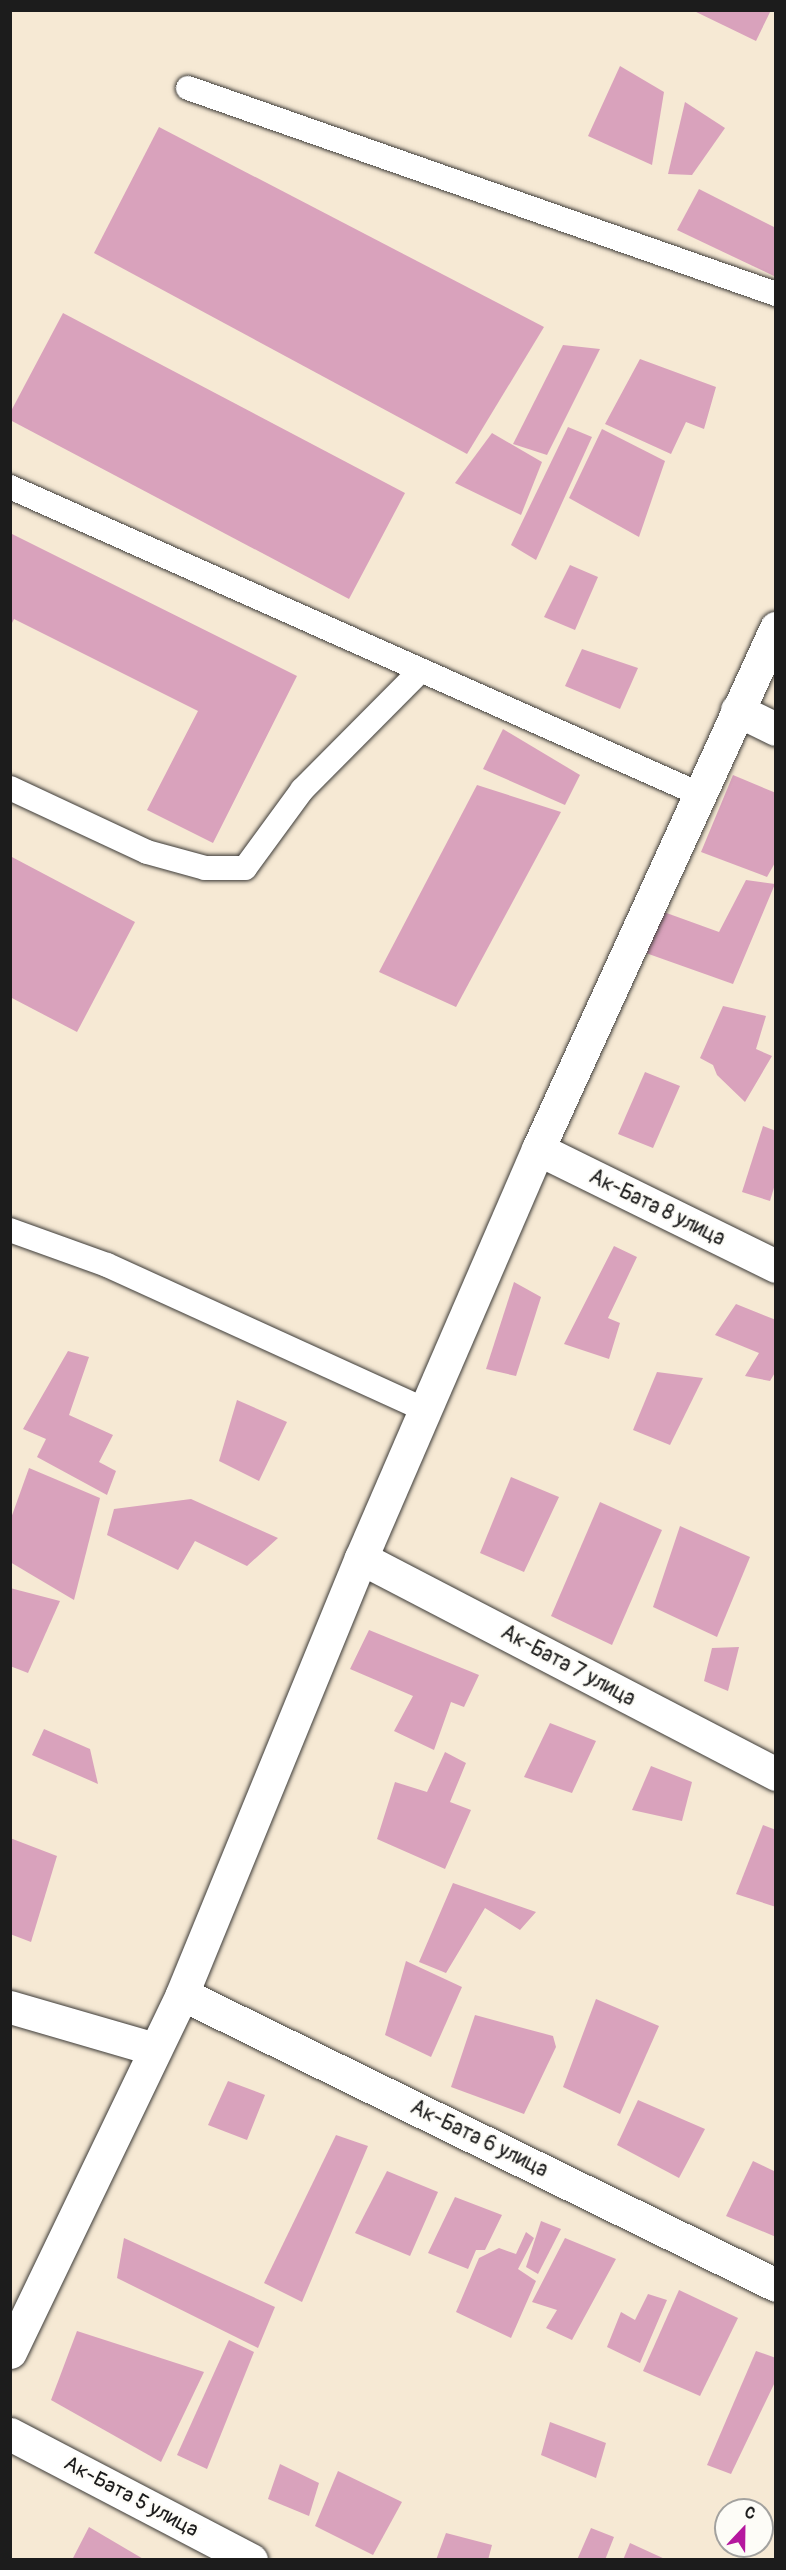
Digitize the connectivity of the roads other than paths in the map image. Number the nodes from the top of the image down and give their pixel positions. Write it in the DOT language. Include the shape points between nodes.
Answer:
graph roads {
  1 [pos="188,88"];
  2 [pos="776,294"];
  3 [pos="10,487"];
  4 [pos="776,628"];
  5 [pos="419,672"];
  6 [pos="737,710"];
  7 [pos="776,729"];
  8 [pos="10,788"];
  9 [pos="699,794"];
  10 [pos="538,1149"];
  11 [pos="10,1230"];
  12 [pos="776,1266"];
  13 [pos="425,1410"];
  14 [pos="361,1558"];
  15 [pos="776,1774"];
  16 [pos="182,1994"];
  17 [pos="10,2007"];
  18 [pos="155,2049"];
  19 [pos="776,2285"];
  20 [pos="10,2352"];
  21 [pos="10,2434"];
  22 [pos="251,2559"];
  1 -- 2 [label="lane"];
  3 -- 5 [label="lane"];
  4 -- 6 [label="street"];
  5 -- 8 [label="lane" via="302,790 245,868 205,868 147,852"];
  5 -- 9 [label="lane"];
  6 -- 7 [label="street"];
  6 -- 9 [label="street"];
  9 -- 10 [label="street"];
  10 -- 12 [label="street, Ак-Бата 8 улица"];
  10 -- 13 [label="street"];
  11 -- 13 [label="lane" via="107,1265"];
  13 -- 14 [label="street"];
  14 -- 15 [label="street, Ак-Бата 7 улица"];
  14 -- 16 [label="street"];
  16 -- 18 [label="street"];
  16 -- 19 [label="street, Ак-Бата 6 улица"];
  17 -- 18 [label="street"];
  18 -- 20 [label="street"];
  21 -- 22 [label="street, Ак-Бата 5 улица"];
}
